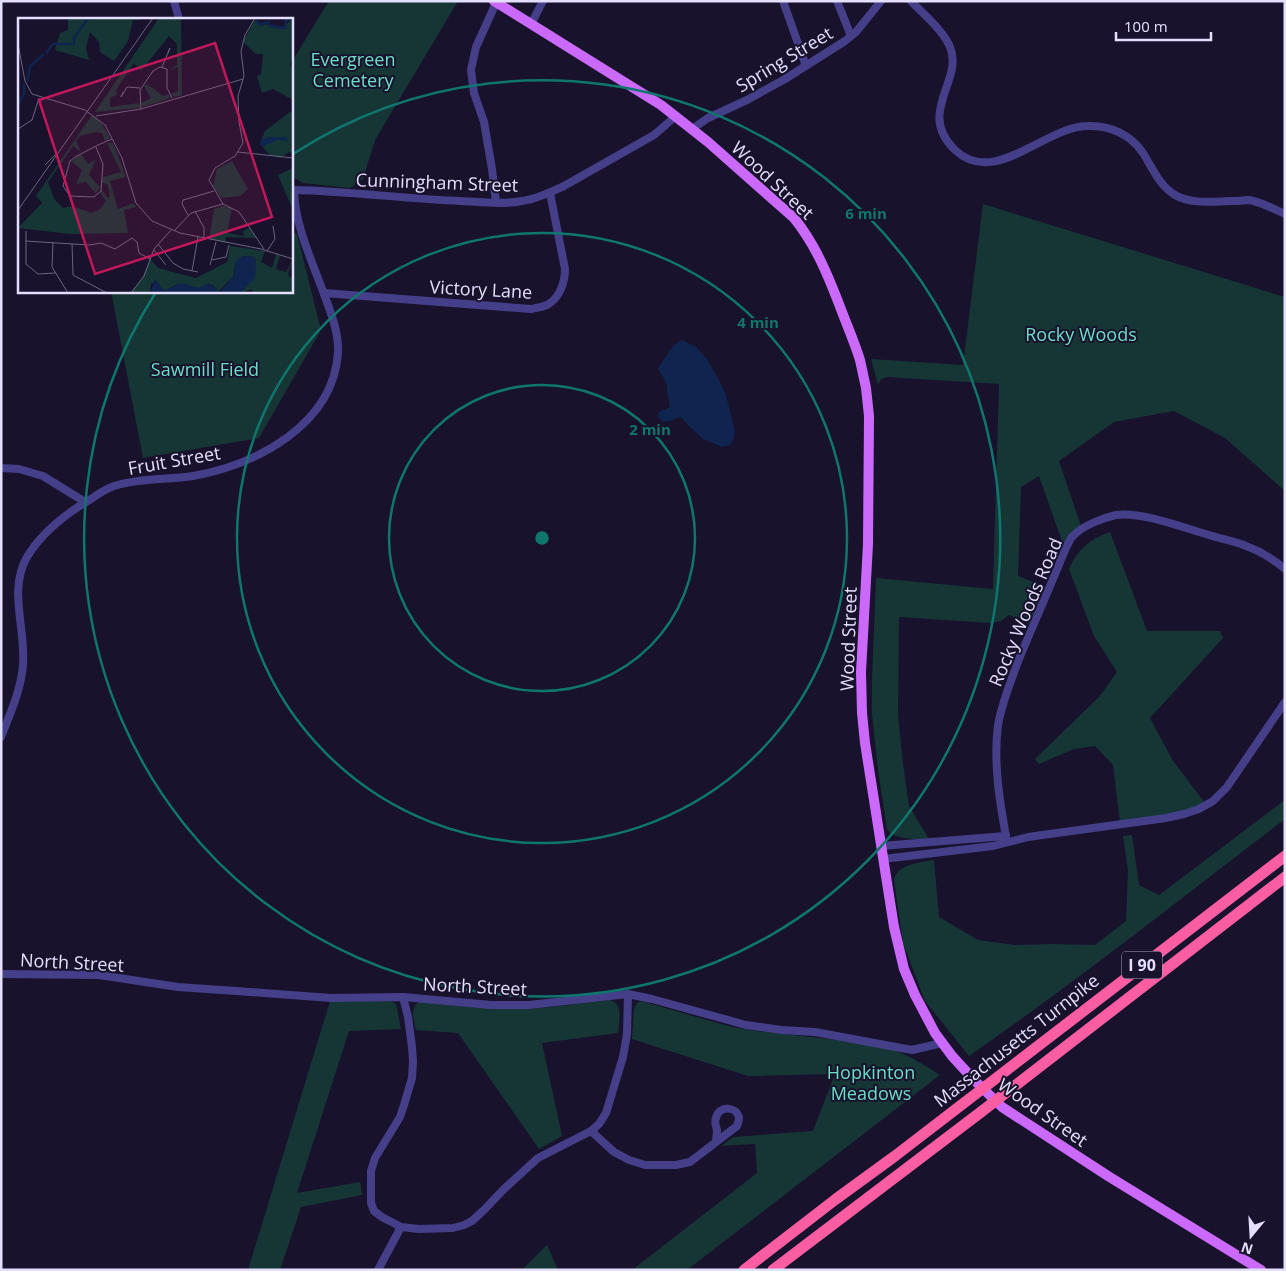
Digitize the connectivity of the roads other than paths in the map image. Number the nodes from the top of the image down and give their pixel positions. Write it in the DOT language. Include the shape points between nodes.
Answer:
graph roads {
  1 [pos="174,1"];
  2 [pos="543,1"];
  3 [pos="783,1"];
  4 [pos="837,1"];
  5 [pos="881,1"];
  6 [pos="910,1"];
  7 [pos="495,2"];
  8 [pos="179,18"];
  9 [pos="531,24"];
  10 [pos="851,36"];
  11 [pos="806,66"];
  12 [pos="676,116"];
  13 [pos="692,129"];
  14 [pos="292,188"];
  15 [pos="550,193"];
  16 [pos="496,202"];
  17 [pos="1285,214"];
  18 [pos="324,293"];
  19 [pos="1,468"];
  20 [pos="85,502"];
  21 [pos="1285,569"];
  22 [pos="1285,702"];
  23 [pos="1,737"];
  24 [pos="1006,839"];
  25 [pos="880,846"];
  26 [pos="1285,856"];
  27 [pos="883,859"];
  28 [pos="1282,881"];
  29 [pos="1,974"];
  30 [pos="628,994"];
  31 [pos="403,997"];
  32 [pos="942,1044"];
  33 [pos="592,1131"];
  34 [pos="716,1142"];
  35 [pos="401,1228"];
  36 [pos="378,1270"];
  37 [pos="744,1270"];
  38 [pos="773,1270"];
  39 [pos="1261,1270"];
  1 -- 8 [label="street"];
  2 -- 9 [label="street"];
  3 -- 11 [label="street"];
  4 -- 10 [label="street"];
  5 -- 10 [label="street, Spring Street"];
  6 -- 17 [label="street" via="943,34 950,46 952,65 940,106 940,125 948,142 962,155 975,162 993,162 1067,129 1105,127 1134,142 1163,186 1179,197 1206,202 1249,200"];
  7 -- 9 [label="main road, Wood Street"];
  7 -- 16 [label="street" via="476,47 471,70 474,93 484,122"];
  9 -- 12 [label="main road, Wood Street"];
  10 -- 11 [label="street, Spring Street"];
  11 -- 13 [label="street, Spring Street"];
  12 -- 13 [label="main road, Wood Street"];
  12 -- 15 [label="street, Cunningham Street" via="654,135"];
  13 -- 25 [label="main road, Wood Street" via="803,229 830,279 864,373 869,453 861,697"];
  14 -- 16 [label="street, Cunningham Street" via="426,200"];
  14 -- 18 [label="street, Fruit Street" via="306,246"];
  15 -- 16 [label="street, Cunningham Street" via="524,201"];
  15 -- 18 [label="street, Victory Lane" via="565,278 554,300 547,305 531,309"];
  18 -- 20 [label="street, Fruit Street" via="337,332 338,355 324,397 301,425 271,448 239,463 193,476 114,486"];
  19 -- 20 [label="street" via="20,468 43,476"];
  20 -- 23 [label="street, Fruit Street" via="61,519 39,542 20,574 18,591 23,666"];
  21 -- 24 [label="street, Rocky Woods Road" via="1246,546 1131,514 1116,515 1094,523 1072,537 1023,650 1000,713 996,757"];
  22 -- 24 [label="street" via="1227,787 1213,801 1199,808 1166,818"];
  24 -- 25 [label="street"];
  24 -- 27 [label="street" via="993,846"];
  25 -- 27 [label="main road, Wood Street"];
  26 -- 37 [label="highway, Massachusetts Turnpike / I 90"];
  27 -- 32 [label="main road, Wood Street" via="904,969"];
  28 -- 38 [label="highway, Massachusetts Turnpike / I 90"];
  29 -- 31 [label="street, North Street" via="99,975 178,986 331,998"];
  30 -- 31 [label="street, North Street" via="529,1005"];
  30 -- 32 [label="street, North Street" via="746,1025 815,1032 912,1050"];
  30 -- 33 [label="street" via="623,1057 606,1113"];
  31 -- 35 [label="street" via="412,1047 412,1078 400,1117 375,1158 370,1187 374,1211"];
  32 -- 39 [label="main road, Wood Street" via="961,1068 1002,1107"];
  33 -- 34 [label="street" via="614,1152 645,1165 690,1162"];
  33 -- 35 [label="street" via="538,1158 472,1220 453,1228"];
  35 -- 36 [label="street"];
}
